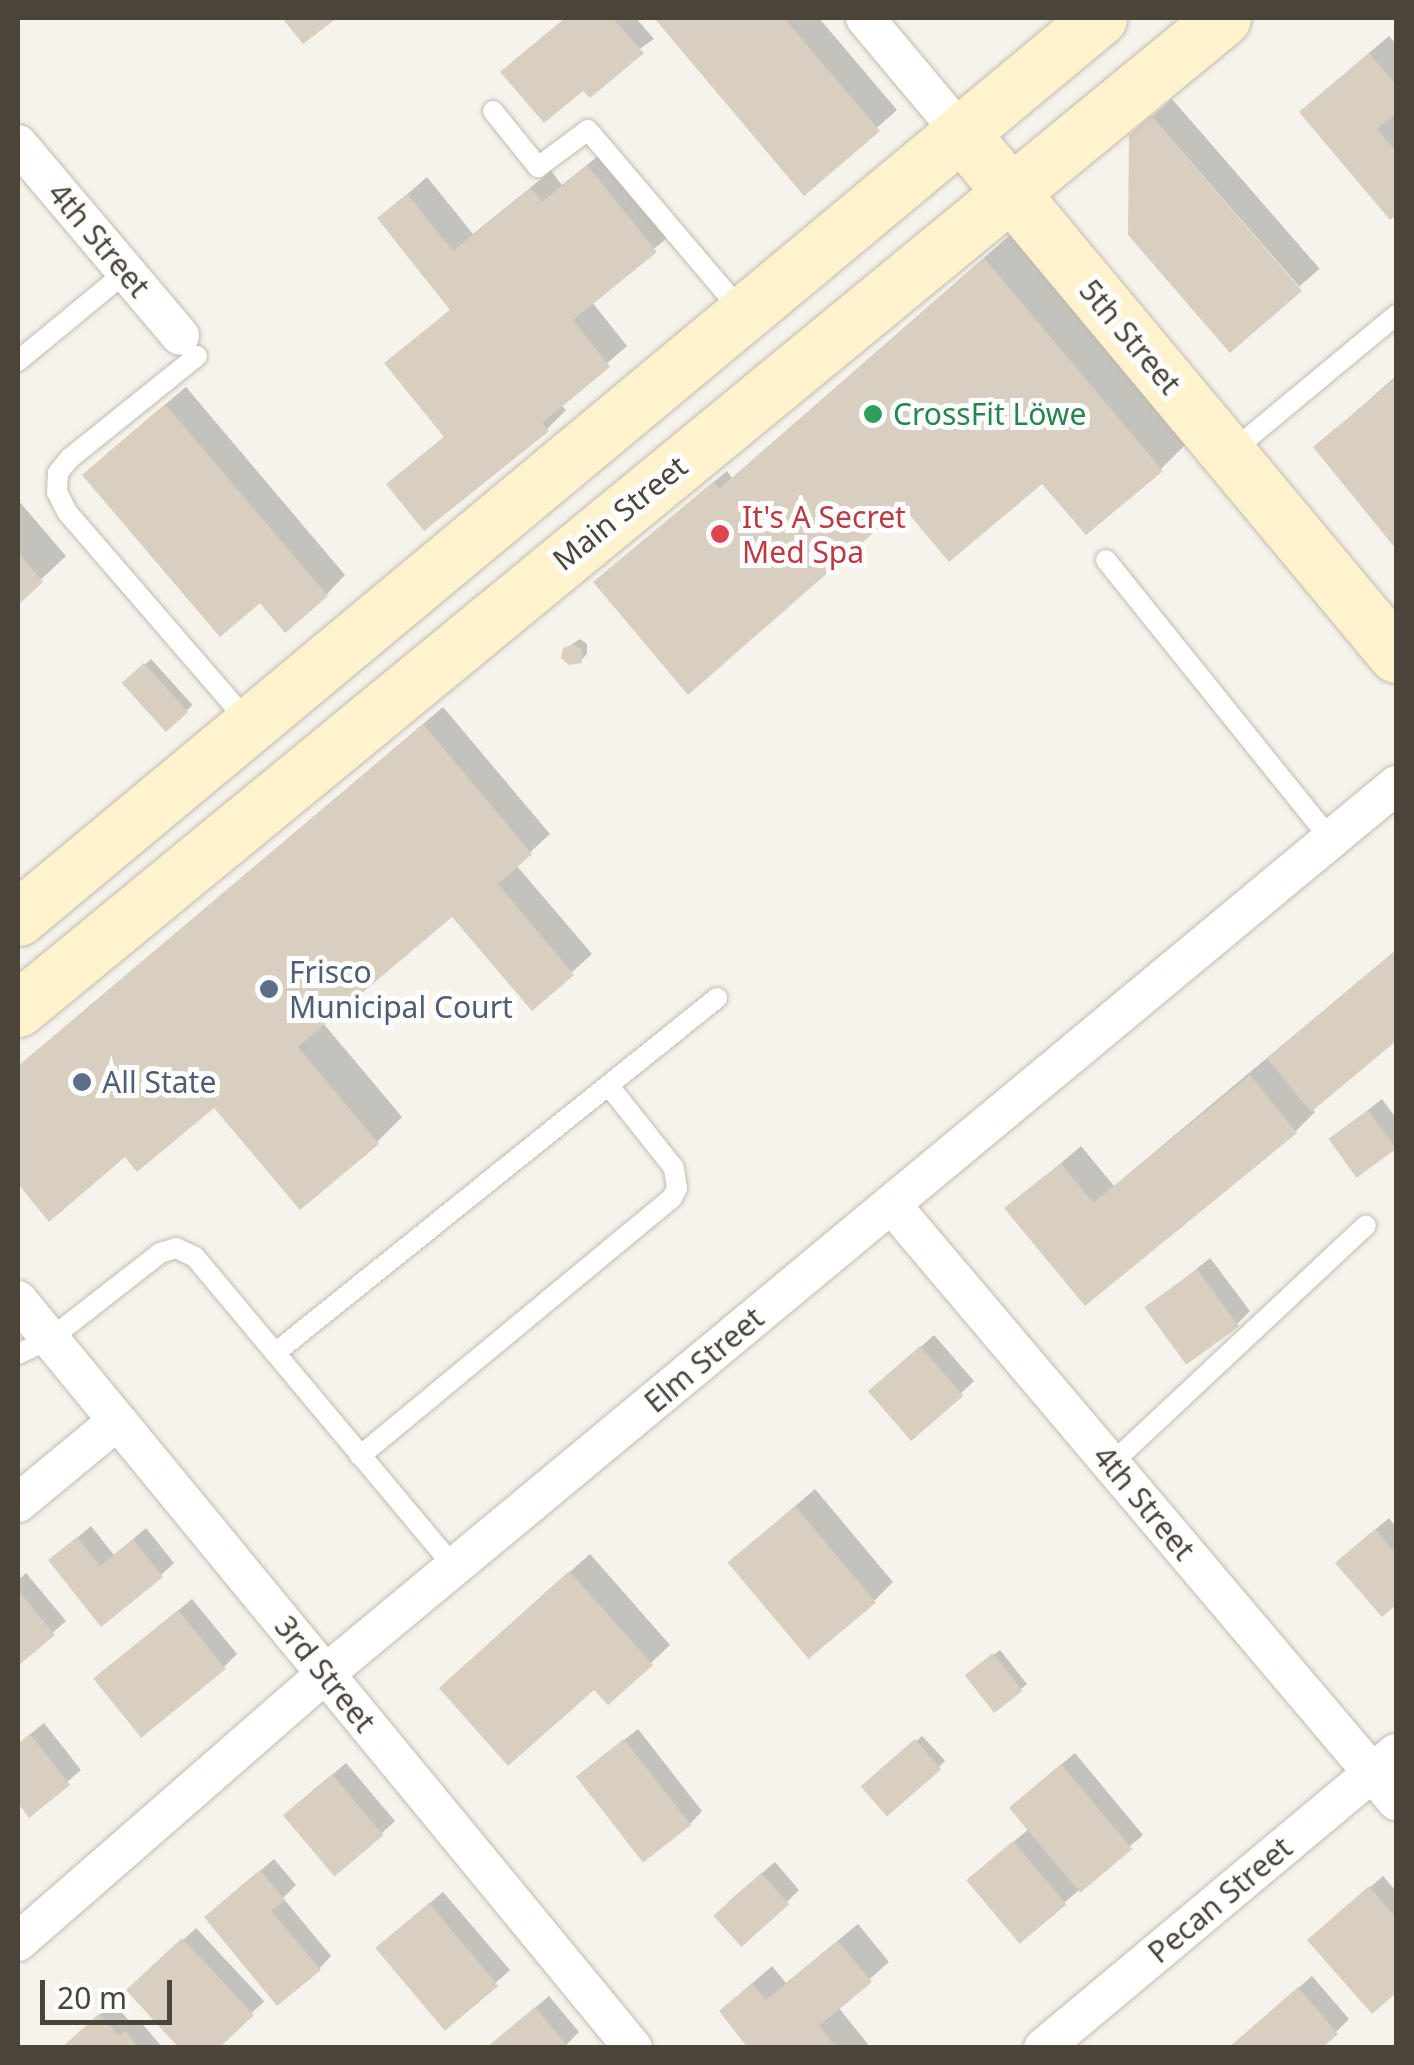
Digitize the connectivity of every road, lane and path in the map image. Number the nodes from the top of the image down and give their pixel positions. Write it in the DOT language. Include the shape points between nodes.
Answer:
graph roads {
  1 [pos="865,18"];
  2 [pos="1099,18"];
  3 [pos="1223,18"];
  4 [pos="493,111"];
  5 [pos="962,134"];
  6 [pos="18,144"];
  7 [pos="1012,195"];
  8 [pos="126,272"];
  9 [pos="744,314"];
  10 [pos="1396,315"];
  11 [pos="188,346"];
  12 [pos="18,361"];
  13 [pos="1229,454"];
  14 [pos="1106,560"];
  15 [pos="1396,654"];
  16 [pos="251,724"];
  17 [pos="1396,785"];
  18 [pos="1330,839"];
  19 [pos="18,918"];
  20 [pos="717,998"];
  21 [pos="18,1010"];
  22 [pos="608,1086"];
  23 [pos="891,1204"];
  24 [pos="1366,1225"];
  25 [pos="18,1300"];
  26 [pos="34,1347"];
  27 [pos="275,1353"];
  28 [pos="118,1422"];
  29 [pos="360,1456"];
  30 [pos="1111,1464"];
  31 [pos="18,1504"];
  32 [pos="454,1567"];
  33 [pos="325,1674"];
  34 [pos="1389,1776"];
  35 [pos="18,1942"];
  36 [pos="633,2048"];
  37 [pos="1043,2048"];
  1 -- 5 [label="street, 5th Street"];
  2 -- 5 [label="main road"];
  3 -- 7 [label="main road, Main Street"];
  4 -- 9 [label="lane" via="538,166 588,130"];
  5 -- 7 [label="main road, 5th Street"];
  5 -- 9 [label="main road"];
  6 -- 8 [label="street, 4th Street"];
  7 -- 13 [label="main road, 5th Street"];
  7 -- 21 [label="main road, Main Street"];
  8 -- 11 [label="street, 4th Street"];
  8 -- 12 [label="lane"];
  9 -- 16 [label="main road"];
  10 -- 13 [label="lane"];
  11 -- 16 [label="lane" via="70,458 58,473 57,492"];
  13 -- 15 [label="main road, 5th Street"];
  14 -- 18 [label="lane"];
  16 -- 19 [label="main road"];
  17 -- 18 [label="street, Elm Street"];
  18 -- 23 [label="street, Elm Street"];
  20 -- 22 [label="lane"];
  22 -- 27 [label="lane"];
  22 -- 29 [label="lane" via="674,1168 672,1198"];
  23 -- 30 [label="street, 4th Street"];
  23 -- 32 [label="street, Elm Street"];
  24 -- 30 [label="lane"];
  25 -- 26 [label="street, 3rd Street"];
  26 -- 27 [label="lane" via="160,1253 176,1248 195,1257"];
  26 -- 28 [label="street, 3rd Street"];
  27 -- 29 [label="lane"];
  28 -- 31 [label="street"];
  28 -- 33 [label="street, 3rd Street"];
  29 -- 32 [label="lane"];
  30 -- 34 [label="street, 4th Street"];
  32 -- 33 [label="street, Elm Street"];
  33 -- 35 [label="street, Elm Street"];
  33 -- 36 [label="street, 3rd Street"];
  34 -- 37 [label="street, Pecan Street"];
}
